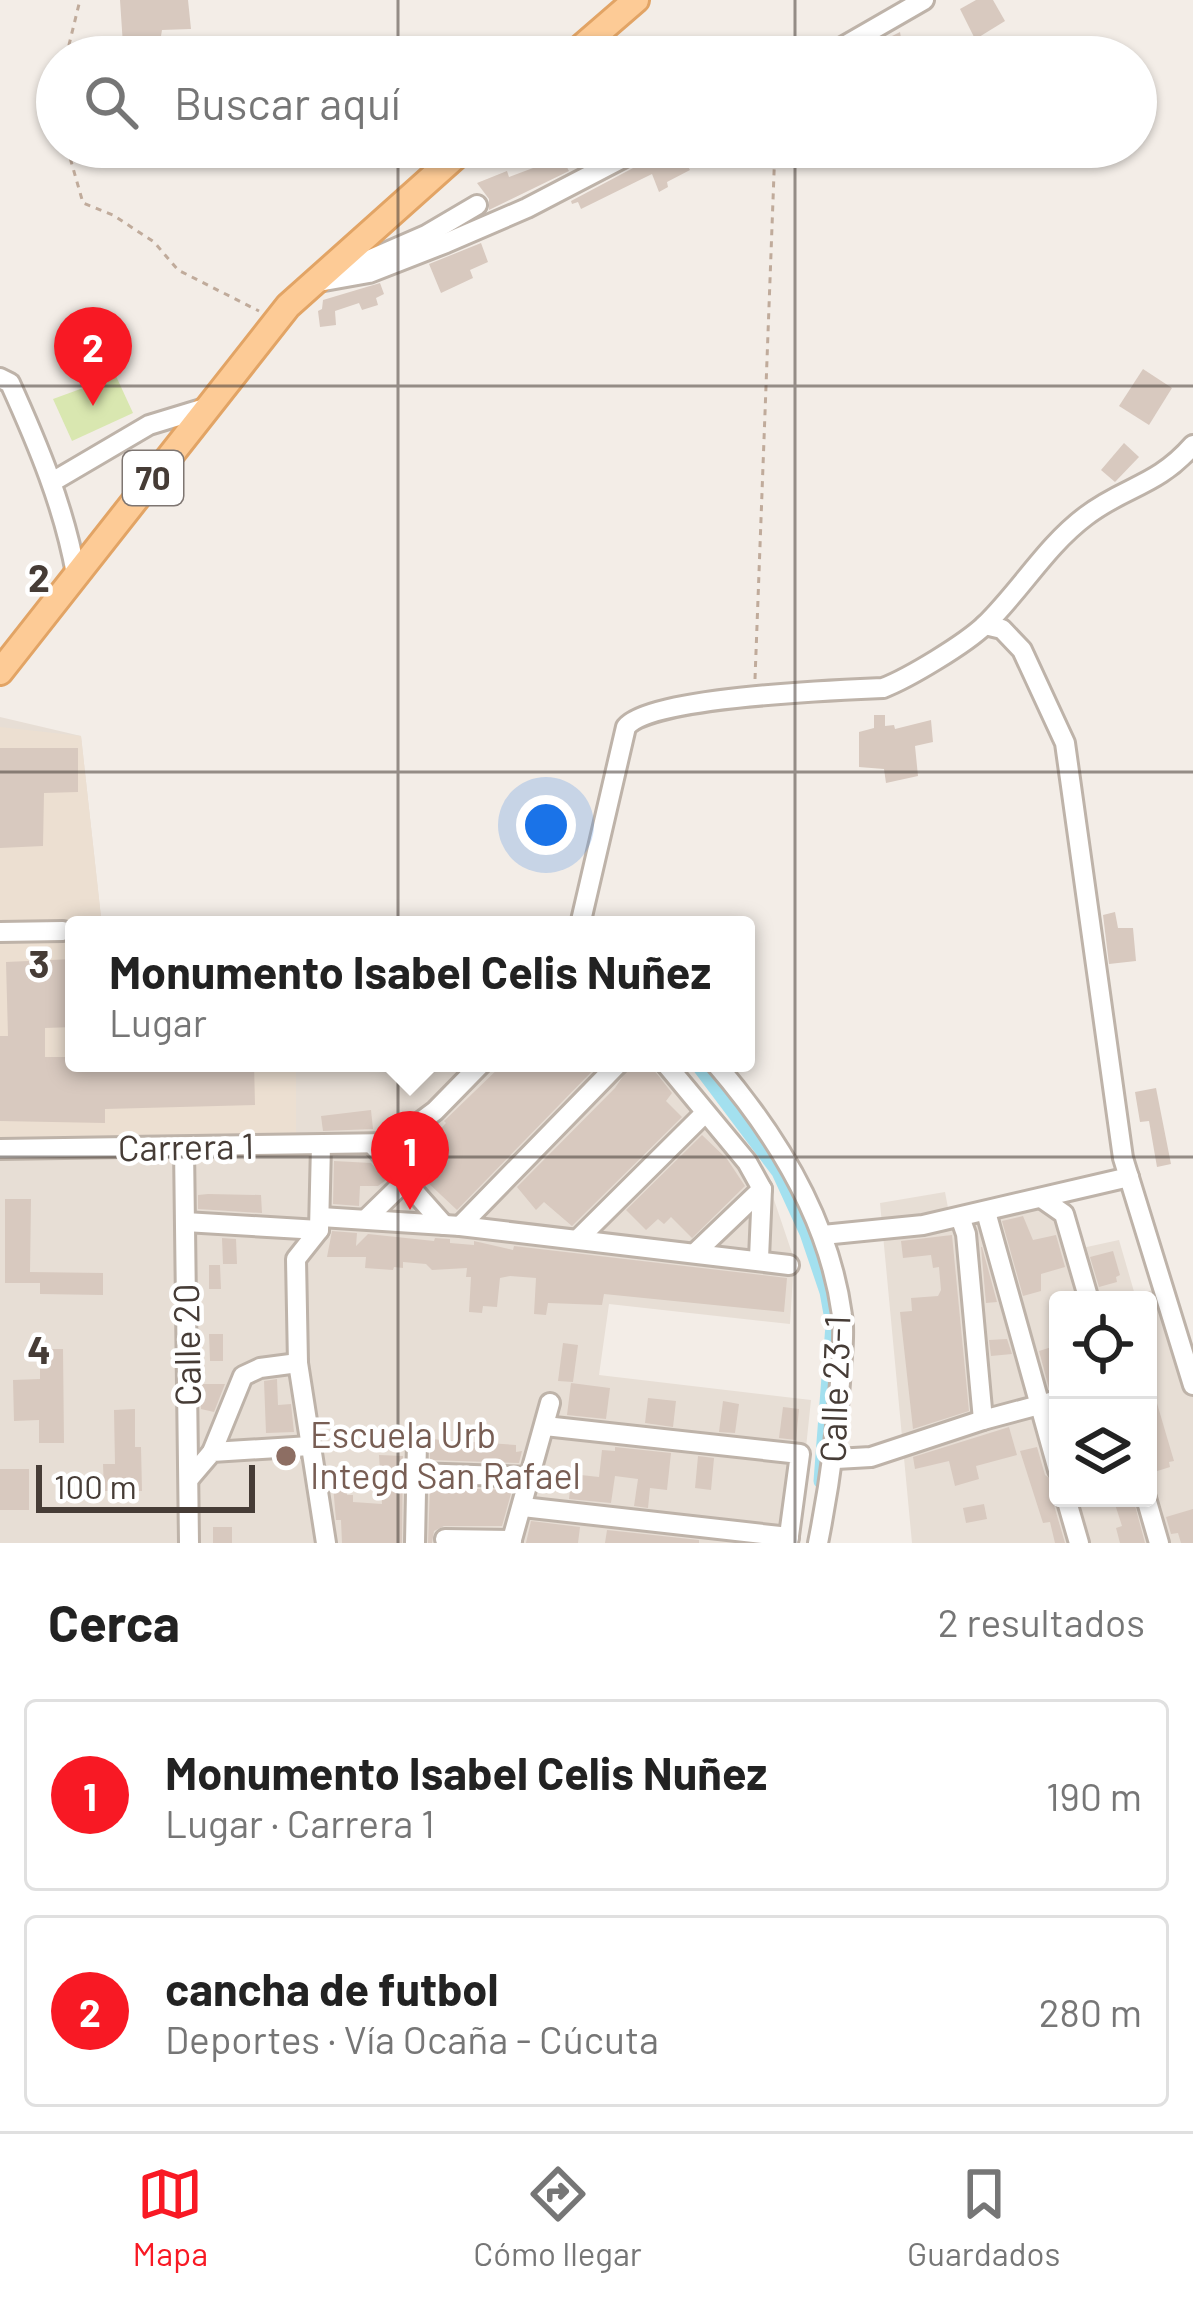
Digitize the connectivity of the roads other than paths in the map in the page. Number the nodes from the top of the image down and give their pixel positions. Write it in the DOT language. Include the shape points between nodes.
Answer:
graph roads {
  1 [pos="636,0"];
  2 [pos="924,0"];
  3 [pos="594,36"];
  4 [pos="861,36"];
  5 [pos="442,168"];
  6 [pos="603,168"];
  7 [pos="477,205"];
  8 [pos="345,277"];
  9 [pos="309,284"];
  10 [pos="0,378"];
  11 [pos="208,407"];
  12 [pos="1193,445"];
  13 [pos="52,482"];
  14 [pos="76,574"];
  15 [pos="985,625"];
  16 [pos="0,672"];
  17 [pos="582,916"];
  18 [pos="63,931"];
  19 [pos="0,932"];
  20 [pos="473,1072"];
  21 [pos="610,1072"];
  22 [pos="672,1072"];
  23 [pos="722,1072"];
  24 [pos="705,1113"];
  25 [pos="373,1144"];
  26 [pos="321,1145"];
  27 [pos="184,1147"];
  28 [pos="0,1149"];
  29 [pos="1129,1177"];
  30 [pos="404,1183"];
  31 [pos="762,1189"];
  32 [pos="1044,1199"];
  33 [pos="986,1212"];
  34 [pos="960,1217"];
  35 [pos="367,1219"];
  36 [pos="185,1222"];
  37 [pos="320,1223"];
  38 [pos="452,1226"];
  39 [pos="823,1235"];
  40 [pos="578,1239"];
  41 [pos="697,1251"];
  42 [pos="759,1258"];
  43 [pos="790,1264"];
  44 [pos="1086,1291"];
  45 [pos="298,1363"];
  46 [pos="1193,1385"];
  47 [pos="550,1403"];
  48 [pos="1049,1403"];
  49 [pos="983,1420"];
  50 [pos="545,1426"];
  51 [pos="417,1441"];
  52 [pos="310,1446"];
  53 [pos="212,1452"];
  54 [pos="836,1459"];
  55 [pos="416,1473"];
  56 [pos="532,1477"];
  57 [pos="189,1479"];
  58 [pos="523,1507"];
  59 [pos="1069,1507"];
  60 [pos="1149,1507"];
  61 [pos="445,1539"];
  62 [pos="788,1540"];
  63 [pos="512,1541"];
  64 [pos="189,1543"];
  65 [pos="326,1543"];
  66 [pos="415,1543"];
  67 [pos="818,1543"];
  68 [pos="1079,1543"];
  69 [pos="1159,1543"];
  1 -- 3 [label="main road"];
  2 -- 4 [label="street"];
  5 -- 9 [label="main road, 70"];
  6 -- 8 [label="street" via="446,243"];
  7 -- 8 [label="street"];
  8 -- 9 [label="street"];
  9 -- 11 [label="main road, 70"];
  10 -- 13 [label="street" via="10,383"];
  11 -- 13 [label="street" via="149,425"];
  11 -- 14 [label="main road, 70"];
  12 -- 15 [label="street" via="1148,484 1063,534"];
  13 -- 14 [label="street"];
  14 -- 16 [label="main road, 70"];
  15 -- 17 [label="street" via="883,688 642,713 626,727"];
  15 -- 29 [label="street" via="1002,629 1022,650 1065,743"];
  18 -- 19 [label="street"];
  20 -- 25 [label="street" via="410,1133"];
  21 -- 38 [label="street"];
  22 -- 24 [label="street"];
  23 -- 39 [label="street, Calle 23-1" via="788,1160"];
  24 -- 31 [label="street"];
  24 -- 40 [label="street"];
  25 -- 26 [label="street, Carrera 1"];
  25 -- 30 [label="street"];
  26 -- 27 [label="street, Carrera 1"];
  26 -- 37 [label="street"];
  27 -- 28 [label="street, Carrera 1"];
  27 -- 36 [label="street, Calle 20"];
  29 -- 32 [label="street"];
  29 -- 46 [label="street"];
  30 -- 35 [label="street"];
  30 -- 38 [label="street"];
  31 -- 41 [label="street"];
  31 -- 42 [label="street"];
  32 -- 33 [label="street"];
  32 -- 44 [label="street" via="1064,1214"];
  33 -- 34 [label="street"];
  33 -- 48 [label="street"];
  34 -- 39 [label="street"];
  34 -- 49 [label="street"];
  35 -- 37 [label="street"];
  35 -- 38 [label="street"];
  36 -- 37 [label="street"];
  36 -- 57 [label="street, Calle 20"];
  37 -- 45 [label="street" via="296,1259"];
  38 -- 40 [label="street"];
  39 -- 54 [label="street, Calle 23-1" via="843,1320"];
  40 -- 41 [label="street"];
  41 -- 42 [label="street"];
  42 -- 43 [label="street"];
  45 -- 52 [label="street"];
  45 -- 53 [label="street" via="243,1376"];
  47 -- 50 [label="street"];
  48 -- 49 [label="street"];
  49 -- 54 [label="street" via="886,1453"];
  50 -- 56 [label="street"];
  50 -- 62 [label="street" via="800,1454"];
  51 -- 55 [label="street"];
  52 -- 53 [label="street"];
  52 -- 65 [label="street"];
  53 -- 57 [label="street"];
  54 -- 67 [label="street, Calle 23-1"];
  55 -- 56 [label="street"];
  55 -- 66 [label="street"];
  56 -- 58 [label="street"];
  57 -- 64 [label="street, Calle 20"];
  58 -- 62 [label="street"];
  58 -- 63 [label="street"];
  59 -- 68 [label="street"];
  60 -- 69 [label="street"];
  61 -- 63 [label="street"];
}
